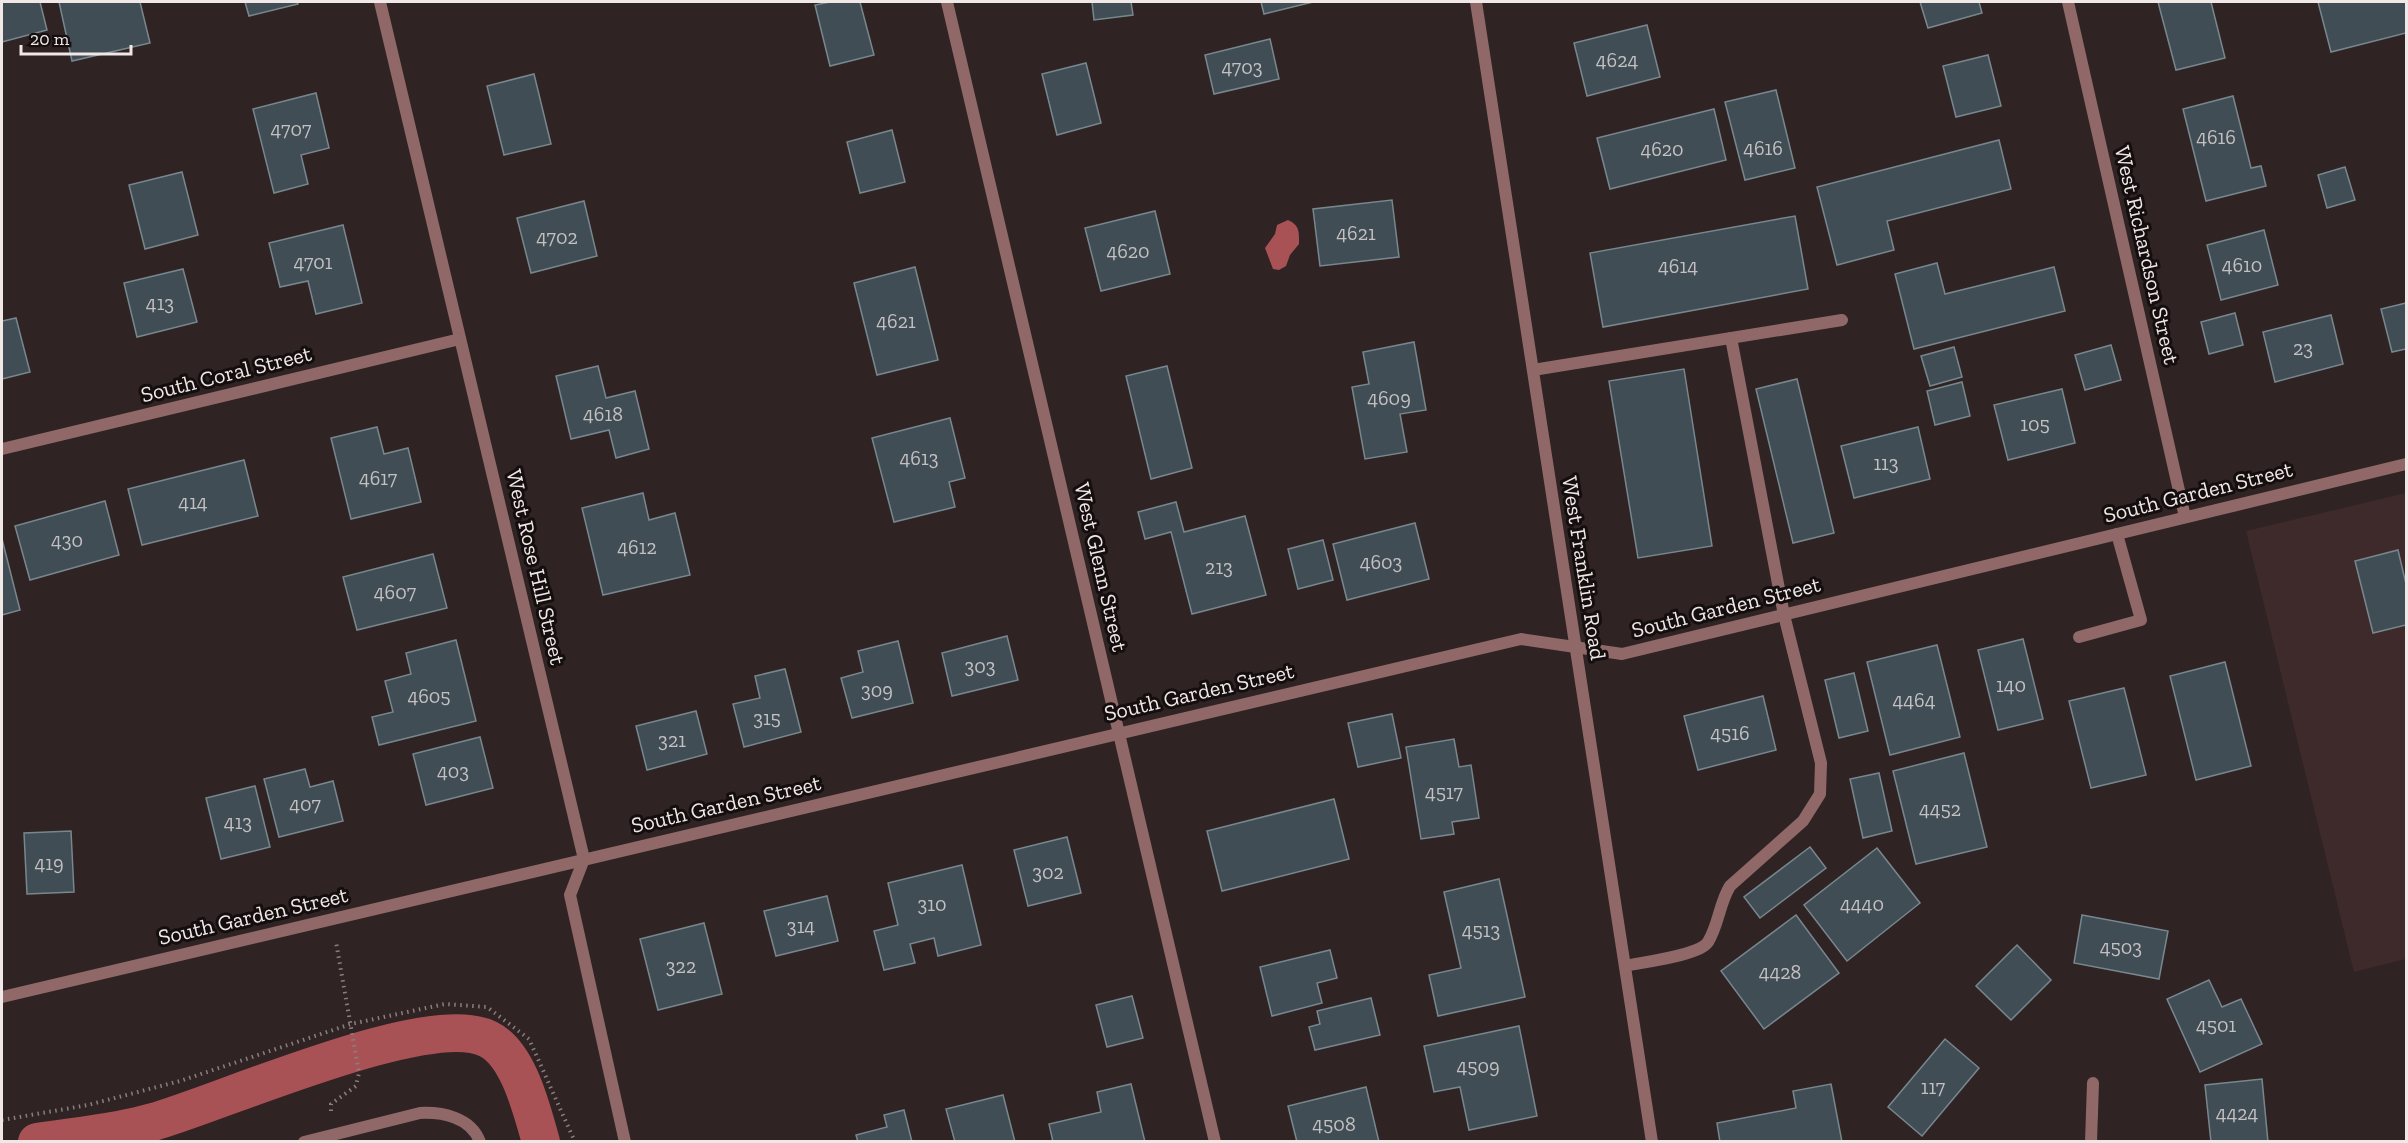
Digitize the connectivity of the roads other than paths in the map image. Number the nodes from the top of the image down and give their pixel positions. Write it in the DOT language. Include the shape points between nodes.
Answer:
graph roads {
  1 [pos="380,2"];
  2 [pos="947,2"];
  3 [pos="1476,2"];
  4 [pos="2068,2"];
  5 [pos="1842,320"];
  6 [pos="1731,338"];
  7 [pos="460,339"];
  8 [pos="1533,370"];
  9 [pos="2,449"];
  10 [pos="2406,464"];
  11 [pos="2185,517"];
  12 [pos="2117,534"];
  13 [pos="1784,615"];
  14 [pos="2079,637"];
  15 [pos="1575,647"];
  16 [pos="1119,732"];
  17 [pos="584,859"];
  18 [pos="1624,966"];
  19 [pos="2,997"];
  20 [pos="2093,1083"];
  21 [pos="304,1142"];
  22 [pos="480,1142"];
  23 [pos="625,1142"];
  24 [pos="1215,1142"];
  25 [pos="1652,1142"];
  26 [pos="2091,1142"];
  1 -- 7 [label="street, West Rose Hill Street"];
  2 -- 16 [label="street, West Glenn Street"];
  3 -- 8 [label="street, West Franklin Road"];
  4 -- 11 [label="street, West Richardson Street"];
  5 -- 6 [label="street"];
  6 -- 8 [label="street"];
  6 -- 13 [label="street"];
  7 -- 9 [label="street, South Coral Street"];
  7 -- 17 [label="street, West Rose Hill Street"];
  8 -- 15 [label="street, West Franklin Road"];
  10 -- 11 [label="street, South Garden Street"];
  11 -- 12 [label="street, South Garden Street"];
  12 -- 13 [label="street, South Garden Street"];
  12 -- 14 [label="street" via="2141,620"];
  13 -- 15 [label="street, South Garden Street" via="1622,654"];
  13 -- 18 [label="street" via="1821,762 1820,794 1803,821 1730,886 1721,900 1707,944 1696,951"];
  15 -- 16 [label="street, South Garden Street" via="1521,639"];
  15 -- 18 [label="street, West Franklin Road"];
  16 -- 17 [label="street, South Garden Street"];
  16 -- 24 [label="street, West Glenn Street"];
  17 -- 19 [label="street, South Garden Street"];
  17 -- 23 [label="street" via="570,894"];
  18 -- 25 [label="street, West Franklin Road"];
  20 -- 26 [label="street"];
  21 -- 22 [label="street" via="438,1112 468,1126"];
}
